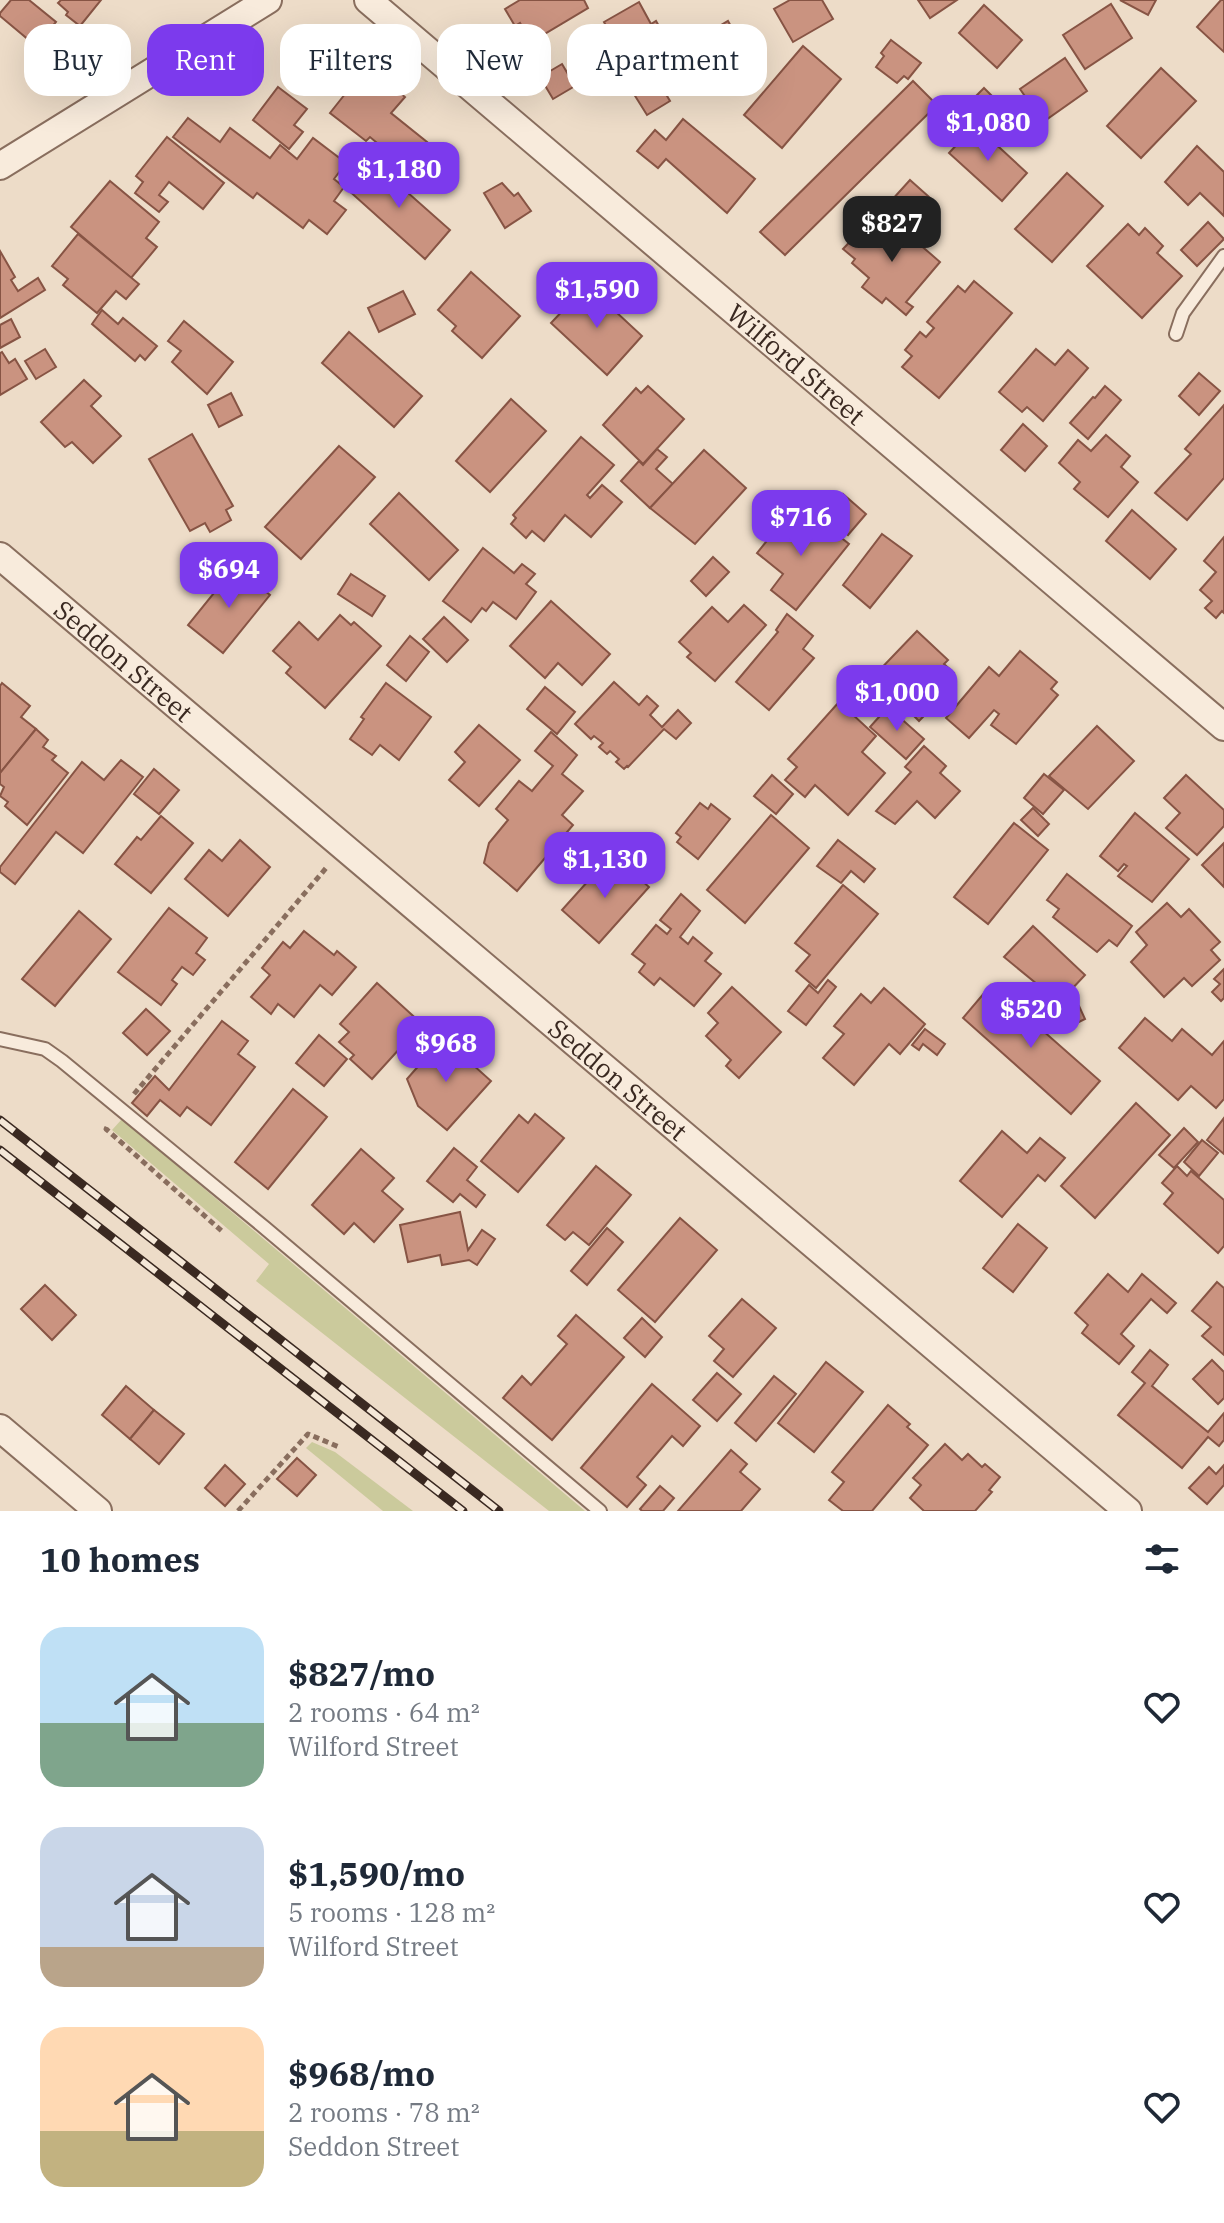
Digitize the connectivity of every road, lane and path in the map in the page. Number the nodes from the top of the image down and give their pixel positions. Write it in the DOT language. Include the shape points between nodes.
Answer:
graph roads {
  1 [pos="268,0"];
  2 [pos="368,0"];
  3 [pos="0,166"];
  4 [pos="1224,256"];
  5 [pos="1176,334"];
  6 [pos="0,556"];
  7 [pos="1224,727"];
  8 [pos="343,848"];
  9 [pos="0,1039"];
  10 [pos="121,1109"];
  11 [pos="224,1233"];
  12 [pos="0,1428"];
  13 [pos="339,1447"];
  14 [pos="98,1511"];
  15 [pos="238,1511"];
  16 [pos="600,1511"];
  17 [pos="1128,1511"];
  1 -- 3 [label="street"];
  2 -- 7 [label="street, Wilford Street"];
  4 -- 5 [label="lane" via="1183,313"];
  6 -- 8 [label="street, Seddon Street"];
  8 -- 10 [label="path"];
  8 -- 17 [label="street, Seddon Street"];
  9 -- 10 [label="lane" via="54,1054"];
  10 -- 11 [label="path" via="106,1129"];
  10 -- 16 [label="lane"];
  12 -- 14 [label="street"];
  13 -- 15 [label="path" via="308,1434"];
}
